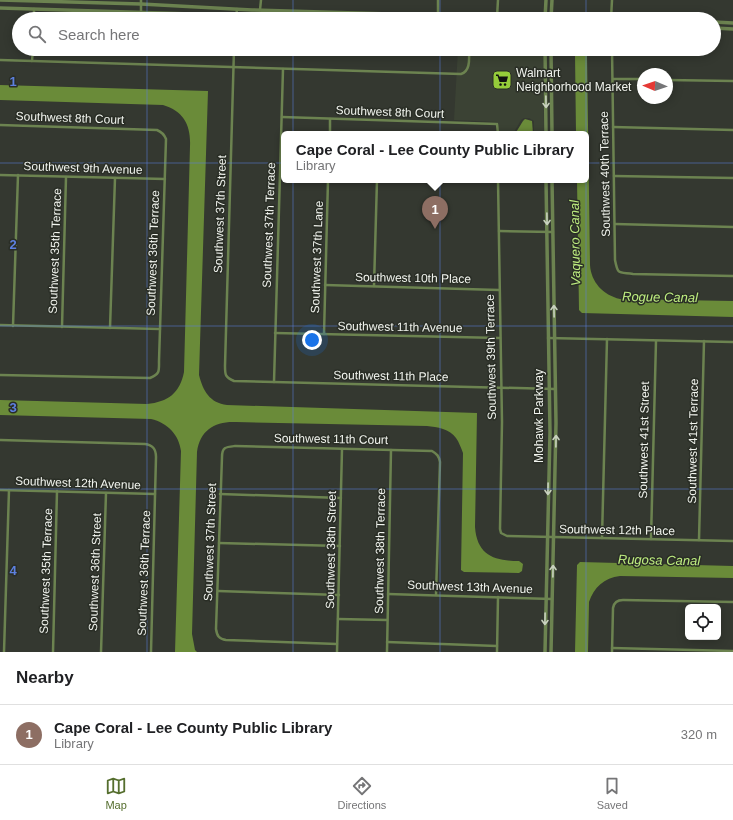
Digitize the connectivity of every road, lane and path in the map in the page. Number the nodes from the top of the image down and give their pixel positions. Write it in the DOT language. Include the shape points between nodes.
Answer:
graph roads {
  1 [pos="0,0"];
  2 [pos="261,0"];
  3 [pos="438,0"];
  4 [pos="498,0"];
  5 [pos="546,0"];
  6 [pos="552,0"];
  7 [pos="612,0"];
  8 [pos="35,1"];
  9 [pos="94,2"];
  10 [pos="141,2"];
  11 [pos="0,8"];
  12 [pos="34,9"];
  13 [pos="237,9"];
  14 [pos="260,10"];
  15 [pos="114,12"];
  16 [pos="237,12"];
  17 [pos="311,12"];
  18 [pos="438,12"];
  19 [pos="497,12"];
  20 [pos="545,12"];
  21 [pos="551,12"];
  22 [pos="611,12"];
  23 [pos="721,22"];
  24 [pos="733,23"];
  25 [pos="721,28"];
  26 [pos="733,29"];
  27 [pos="32,56"];
  28 [pos="234,56"];
  29 [pos="468,56"];
  30 [pos="545,56"];
  31 [pos="551,56"];
  32 [pos="612,56"];
  33 [pos="0,60"];
  34 [pos="32,61"];
  35 [pos="234,67"];
  36 [pos="283,69"];
  37 [pos="613,79"];
  38 [pos="637,79"];
  39 [pos="673,80"];
  40 [pos="733,81"];
  41 [pos="282,117"];
  42 [pos="330,119"];
  43 [pos="0,125"];
  44 [pos="613,127"];
  45 [pos="733,130"];
  46 [pos="282,131"];
  47 [pos="330,131"];
  48 [pos="498,131"];
  49 [pos="546,131"];
  50 [pos="552,131"];
  51 [pos="162,132"];
  52 [pos="281,148"];
  53 [pos="0,174"];
  54 [pos="18,175"];
  55 [pos="614,176"];
  56 [pos="66,177"];
  57 [pos="115,178"];
  58 [pos="733,178"];
  59 [pos="165,179"];
  60 [pos="328,183"];
  61 [pos="377,183"];
  62 [pos="498,183"];
  63 [pos="546,183"];
  64 [pos="552,183"];
  65 [pos="615,224"];
  66 [pos="733,227"];
  67 [pos="499,231"];
  68 [pos="547,232"];
  69 [pos="553,232"];
  70 [pos="733,276"];
  71 [pos="325,285"];
  72 [pos="374,286"];
  73 [pos="500,290"];
  74 [pos="0,325"];
  75 [pos="13,326"];
  76 [pos="62,327"];
  77 [pos="110,328"];
  78 [pos="160,329"];
  79 [pos="275,333"];
  80 [pos="324,334"];
  81 [pos="500,338"];
  82 [pos="548,338"];
  83 [pos="555,338"];
  84 [pos="607,339"];
  85 [pos="656,341"];
  86 [pos="704,341"];
  87 [pos="733,342"];
  88 [pos="0,375"];
  89 [pos="227,378"];
  90 [pos="274,382"];
  91 [pos="501,387"];
  92 [pos="549,389"];
  93 [pos="555,389"];
  94 [pos="0,440"];
  95 [pos="224,448"];
  96 [pos="342,449"];
  97 [pos="391,450"];
  98 [pos="0,490"];
  99 [pos="9,490"];
  100 [pos="57,491"];
  101 [pos="106,493"];
  102 [pos="155,494"];
  103 [pos="220,494"];
  104 [pos="341,498"];
  105 [pos="501,533"];
  106 [pos="547,537"];
  107 [pos="554,537"];
  108 [pos="602,538"];
  109 [pos="651,539"];
  110 [pos="699,540"];
  111 [pos="733,541"];
  112 [pos="219,543"];
  113 [pos="340,546"];
  114 [pos="218,591"];
  115 [pos="388,594"];
  116 [pos="338,595"];
  117 [pos="436,595"];
  118 [pos="498,597"];
  119 [pos="546,598"];
  120 [pos="552,598"];
  121 [pos="733,602"];
  122 [pos="338,619"];
  123 [pos="387,620"];
  124 [pos="387,642"];
  125 [pos="337,644"];
  126 [pos="497,646"];
  127 [pos="612,650"];
  128 [pos="733,651"];
  129 [pos="4,652"];
  130 [pos="53,652"];
  131 [pos="101,652"];
  132 [pos="151,652"];
  133 [pos="337,652"];
  134 [pos="387,652"];
  135 [pos="497,652"];
  136 [pos="545,652"];
  137 [pos="551,652"];
  1 -- 8 [label="street"];
  2 -- 14 [label="street"];
  3 -- 18 [label="street"];
  4 -- 19 [label="street"];
  5 -- 20 [label="street"];
  6 -- 21 [label="street"];
  7 -- 22 [label="street"];
  8 -- 9 [label="street"];
  8 -- 12 [label="street"];
  9 -- 10 [label="street"];
  10 -- 13 [label="street"];
  11 -- 12 [label="street"];
  12 -- 15 [label="street"];
  13 -- 14 [label="street"];
  13 -- 16 [label="street"];
  14 -- 17 [label="street"];
  23 -- 24 [label="street"];
  25 -- 26 [label="street"];
  27 -- 34 [label="street"];
  28 -- 35 [label="street, Southwest 37th Street"];
  29 -- 36 [label="street" via="467,70 461,74"];
  30 -- 49 [label="street, one-way"];
  31 -- 50 [label="street"];
  32 -- 37 [label="street, Southwest 40th Terrace"];
  33 -- 34 [label="street"];
  34 -- 35 [label="street"];
  35 -- 36 [label="street"];
  35 -- 89 [label="street, Southwest 37th Street" via="225,366"];
  36 -- 41 [label="street, Southwest 37th Terrace"];
  37 -- 38 [label="street"];
  37 -- 44 [label="street, Southwest 40th Terrace"];
  39 -- 40 [label="street"];
  41 -- 42 [label="street, Southwest 8th Court"];
  41 -- 46 [label="street, Southwest 37th Terrace"];
  42 -- 47 [label="street"];
  42 -- 48 [label="street, Southwest 8th Court" via="497,124"];
  43 -- 51 [label="street, Southwest 8th Court"];
  44 -- 45 [label="street"];
  44 -- 55 [label="street, Southwest 40th Terrace"];
  51 -- 59 [label="street, Southwest 36th Terrace" via="166,139"];
  52 -- 79 [label="street, Southwest 37th Terrace"];
  53 -- 54 [label="street, Southwest 9th Avenue"];
  54 -- 56 [label="street, Southwest 9th Avenue"];
  54 -- 75 [label="street"];
  55 -- 58 [label="street"];
  55 -- 65 [label="street, Southwest 40th Terrace"];
  56 -- 57 [label="street, Southwest 9th Avenue"];
  56 -- 76 [label="street, Southwest 35th Terrace"];
  57 -- 59 [label="street, Southwest 9th Avenue"];
  57 -- 77 [label="street"];
  59 -- 78 [label="street, Southwest 36th Terrace"];
  60 -- 71 [label="street, Southwest 37th Lane"];
  61 -- 72 [label="street"];
  62 -- 67 [label="street, Southwest 39th Terrace"];
  63 -- 68 [label="street, Mohawk Parkway, one-way"];
  64 -- 69 [label="street, Mohawk Parkway"];
  65 -- 66 [label="street"];
  65 -- 70 [label="street, Southwest 40th Terrace" via="615,260 620,273"];
  67 -- 68 [label="street"];
  67 -- 73 [label="street, Southwest 39th Terrace"];
  68 -- 69 [label="street"];
  68 -- 82 [label="street, Mohawk Parkway"];
  83 -- 69 [label="street, Mohawk Parkway, one-way"];
  71 -- 72 [label="street, Southwest 10th Place"];
  71 -- 80 [label="street, Southwest 37th Lane"];
  72 -- 73 [label="street, Southwest 10th Place"];
  73 -- 81 [label="street, Southwest 39th Terrace"];
  74 -- 75 [label="street"];
  75 -- 76 [label="street"];
  76 -- 77 [label="street"];
  77 -- 78 [label="street"];
  78 -- 88 [label="street, Southwest 36th Terrace" via="158,371 150,378"];
  79 -- 80 [label="street, Southwest 11th Avenue"];
  79 -- 90 [label="street, Southwest 37th Terrace"];
  80 -- 81 [label="street, Southwest 11th Avenue"];
  81 -- 91 [label="street, Southwest 39th Terrace"];
  82 -- 83 [label="street"];
  82 -- 92 [label="street, Mohawk Parkway"];
  83 -- 84 [label="street"];
  83 -- 93 [label="street, Mohawk Parkway"];
  84 -- 85 [label="street"];
  84 -- 108 [label="street"];
  85 -- 86 [label="street"];
  85 -- 109 [label="street, Southwest 41st Street"];
  86 -- 87 [label="street"];
  86 -- 110 [label="street, Southwest 41st Terrace"];
  89 -- 90 [label="street, Southwest 11th Place" via="234,381"];
  90 -- 91 [label="street, Southwest 11th Place"];
  91 -- 92 [label="street, Southwest 11th Place"];
  91 -- 105 [label="street, Southwest 39th Terrace"];
  92 -- 93 [label="street, Southwest 11th Place"];
  92 -- 106 [label="street, Mohawk Parkway, one-way"];
  107 -- 93 [label="street, Mohawk Parkway, one-way"];
  94 -- 102 [label="street, Southwest 36th Terrace" via="149,445 156,451"];
  95 -- 96 [label="street, Southwest 11th Court" via="236,446"];
  95 -- 103 [label="street, Southwest 37th Street"];
  96 -- 97 [label="street, Southwest 11th Court"];
  96 -- 104 [label="street, Southwest 38th Street"];
  97 -- 115 [label="street, Southwest 38th Terrace"];
  97 -- 117 [label="street, Southwest 11th Court" via="432,451 440,458"];
  98 -- 99 [label="street, Southwest 12th Avenue"];
  99 -- 100 [label="street, Southwest 12th Avenue"];
  99 -- 129 [label="street"];
  100 -- 101 [label="street, Southwest 12th Avenue"];
  100 -- 130 [label="street, Southwest 35th Terrace"];
  101 -- 102 [label="street, Southwest 12th Avenue"];
  101 -- 131 [label="street, Southwest 36th Street"];
  102 -- 132 [label="street, Southwest 36th Terrace"];
  103 -- 104 [label="street"];
  103 -- 112 [label="street, Southwest 37th Street"];
  104 -- 113 [label="street, Southwest 38th Street"];
  105 -- 106 [label="street, Southwest 12th Place" via="506,536"];
  106 -- 107 [label="street, Southwest 12th Place"];
  106 -- 119 [label="street, Mohawk Parkway"];
  107 -- 108 [label="street, Southwest 12th Place"];
  120 -- 107 [label="street, Mohawk Parkway, one-way"];
  108 -- 109 [label="street, Southwest 12th Place"];
  109 -- 110 [label="street, Southwest 12th Place"];
  110 -- 111 [label="street, Southwest 12th Place"];
  112 -- 113 [label="street"];
  112 -- 114 [label="street, Southwest 37th Street"];
  113 -- 116 [label="street, Southwest 38th Street"];
  114 -- 116 [label="street"];
  114 -- 125 [label="street, Southwest 37th Street" via="216,629 218,637 222,640"];
  115 -- 117 [label="street, Southwest 13th Avenue"];
  115 -- 123 [label="street, Southwest 38th Terrace"];
  116 -- 122 [label="street, Southwest 38th Street"];
  117 -- 118 [label="street, Southwest 13th Avenue"];
  118 -- 119 [label="street, Southwest 13th Avenue"];
  118 -- 126 [label="street"];
  119 -- 120 [label="street, Southwest 13th Avenue"];
  119 -- 136 [label="street, Mohawk Parkway, one-way"];
  120 -- 137 [label="street, Mohawk Parkway"];
  121 -- 127 [label="street" via="616,602 613,608"];
  122 -- 123 [label="street"];
  122 -- 125 [label="street, Southwest 38th Street"];
  123 -- 124 [label="street, Southwest 38th Terrace"];
  124 -- 126 [label="street"];
  124 -- 134 [label="street, Southwest 38th Terrace"];
  125 -- 133 [label="street, Southwest 38th Street"];
  126 -- 135 [label="street"];
  127 -- 128 [label="street"];
}
